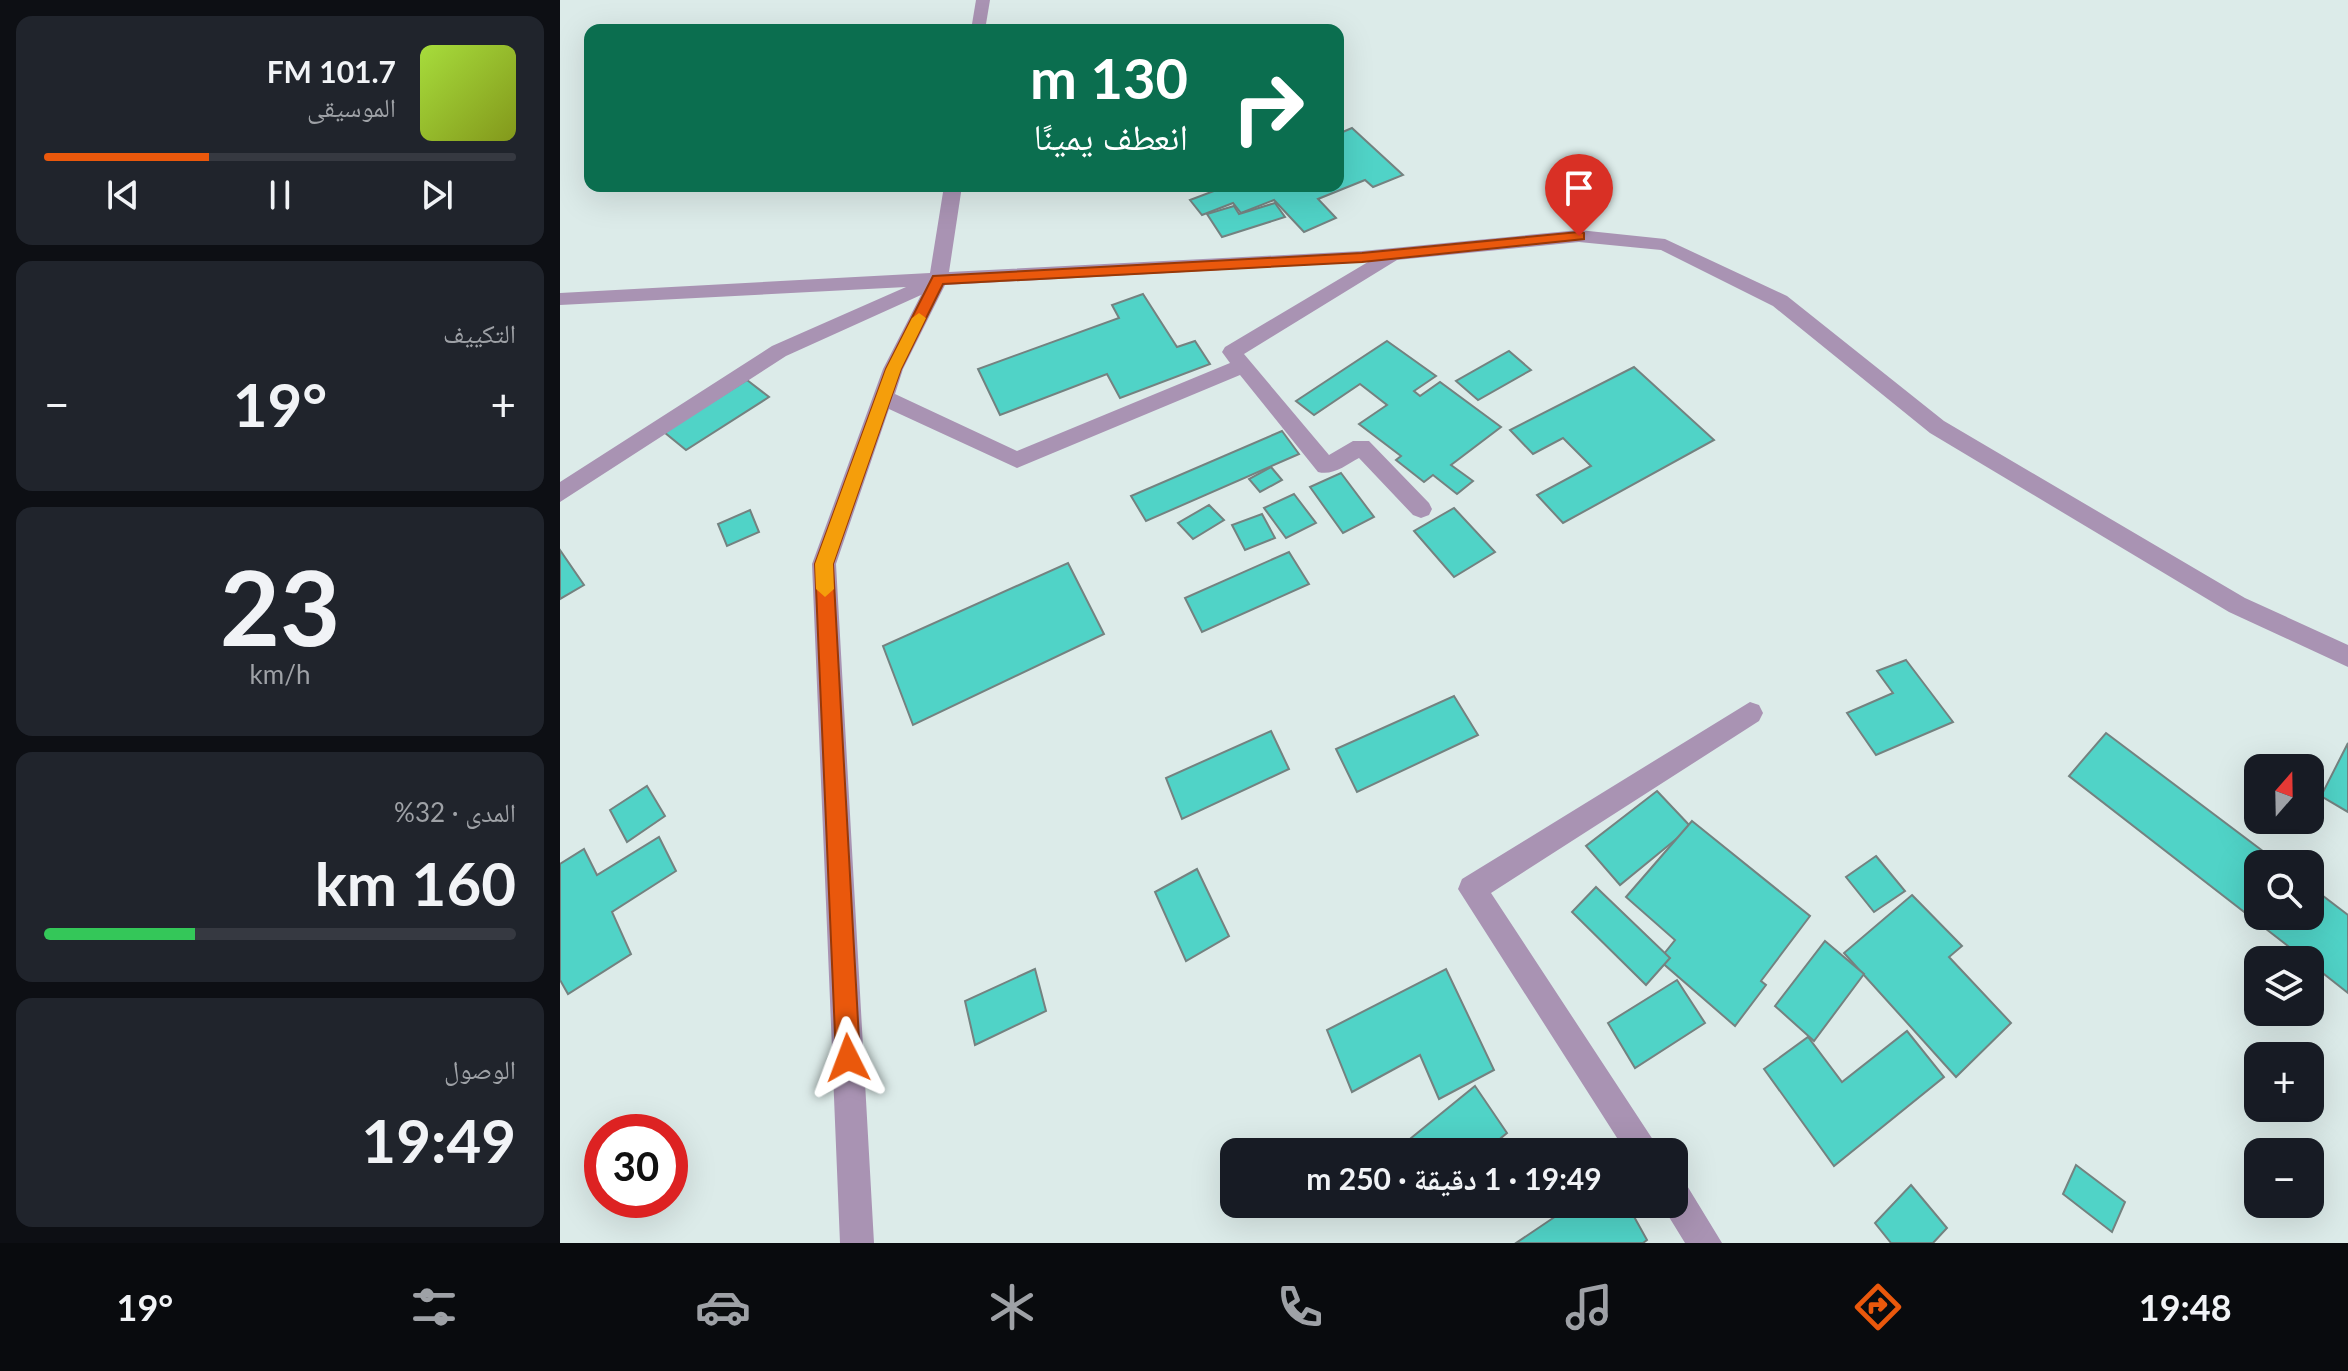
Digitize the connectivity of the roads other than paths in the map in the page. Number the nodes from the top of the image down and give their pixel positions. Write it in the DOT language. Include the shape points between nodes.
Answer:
graph roads {
  1 [pos="983,0"];
  2 [pos="979,24"];
  3 [pos="952,192"];
  4 [pos="1395,254"];
  5 [pos="938,280"];
  6 [pos="560,299"];
  7 [pos="1243,366"];
  8 [pos="883,397"];
  9 [pos="560,493"];
  10 [pos="1421,509"];
  11 [pos="2348,656"];
  12 [pos="1750,713"];
  13 [pos="1636,1138"];
  14 [pos="1688,1217"];
  15 [pos="857,1243"];
  16 [pos="1705,1243"];
  1 -- 2 [label="street"];
  3 -- 5 [label="street"];
  4 -- 5 [label="street"];
  4 -- 7 [label="street" via="1232,352"];
  4 -- 11 [label="street" via="1579,236 1665,245 1780,301 1937,427 2237,605"];
  5 -- 6 [label="street"];
  5 -- 8 [label="street"];
  5 -- 9 [label="street" via="779,351"];
  7 -- 8 [label="street" via="1017,460"];
  7 -- 10 [label="street" via="1326,466 1361,447"];
  8 -- 15 [label="street" via="824,564"];
  12 -- 13 [label="street" via="1472,889"];
  14 -- 16 [label="street"];
}
